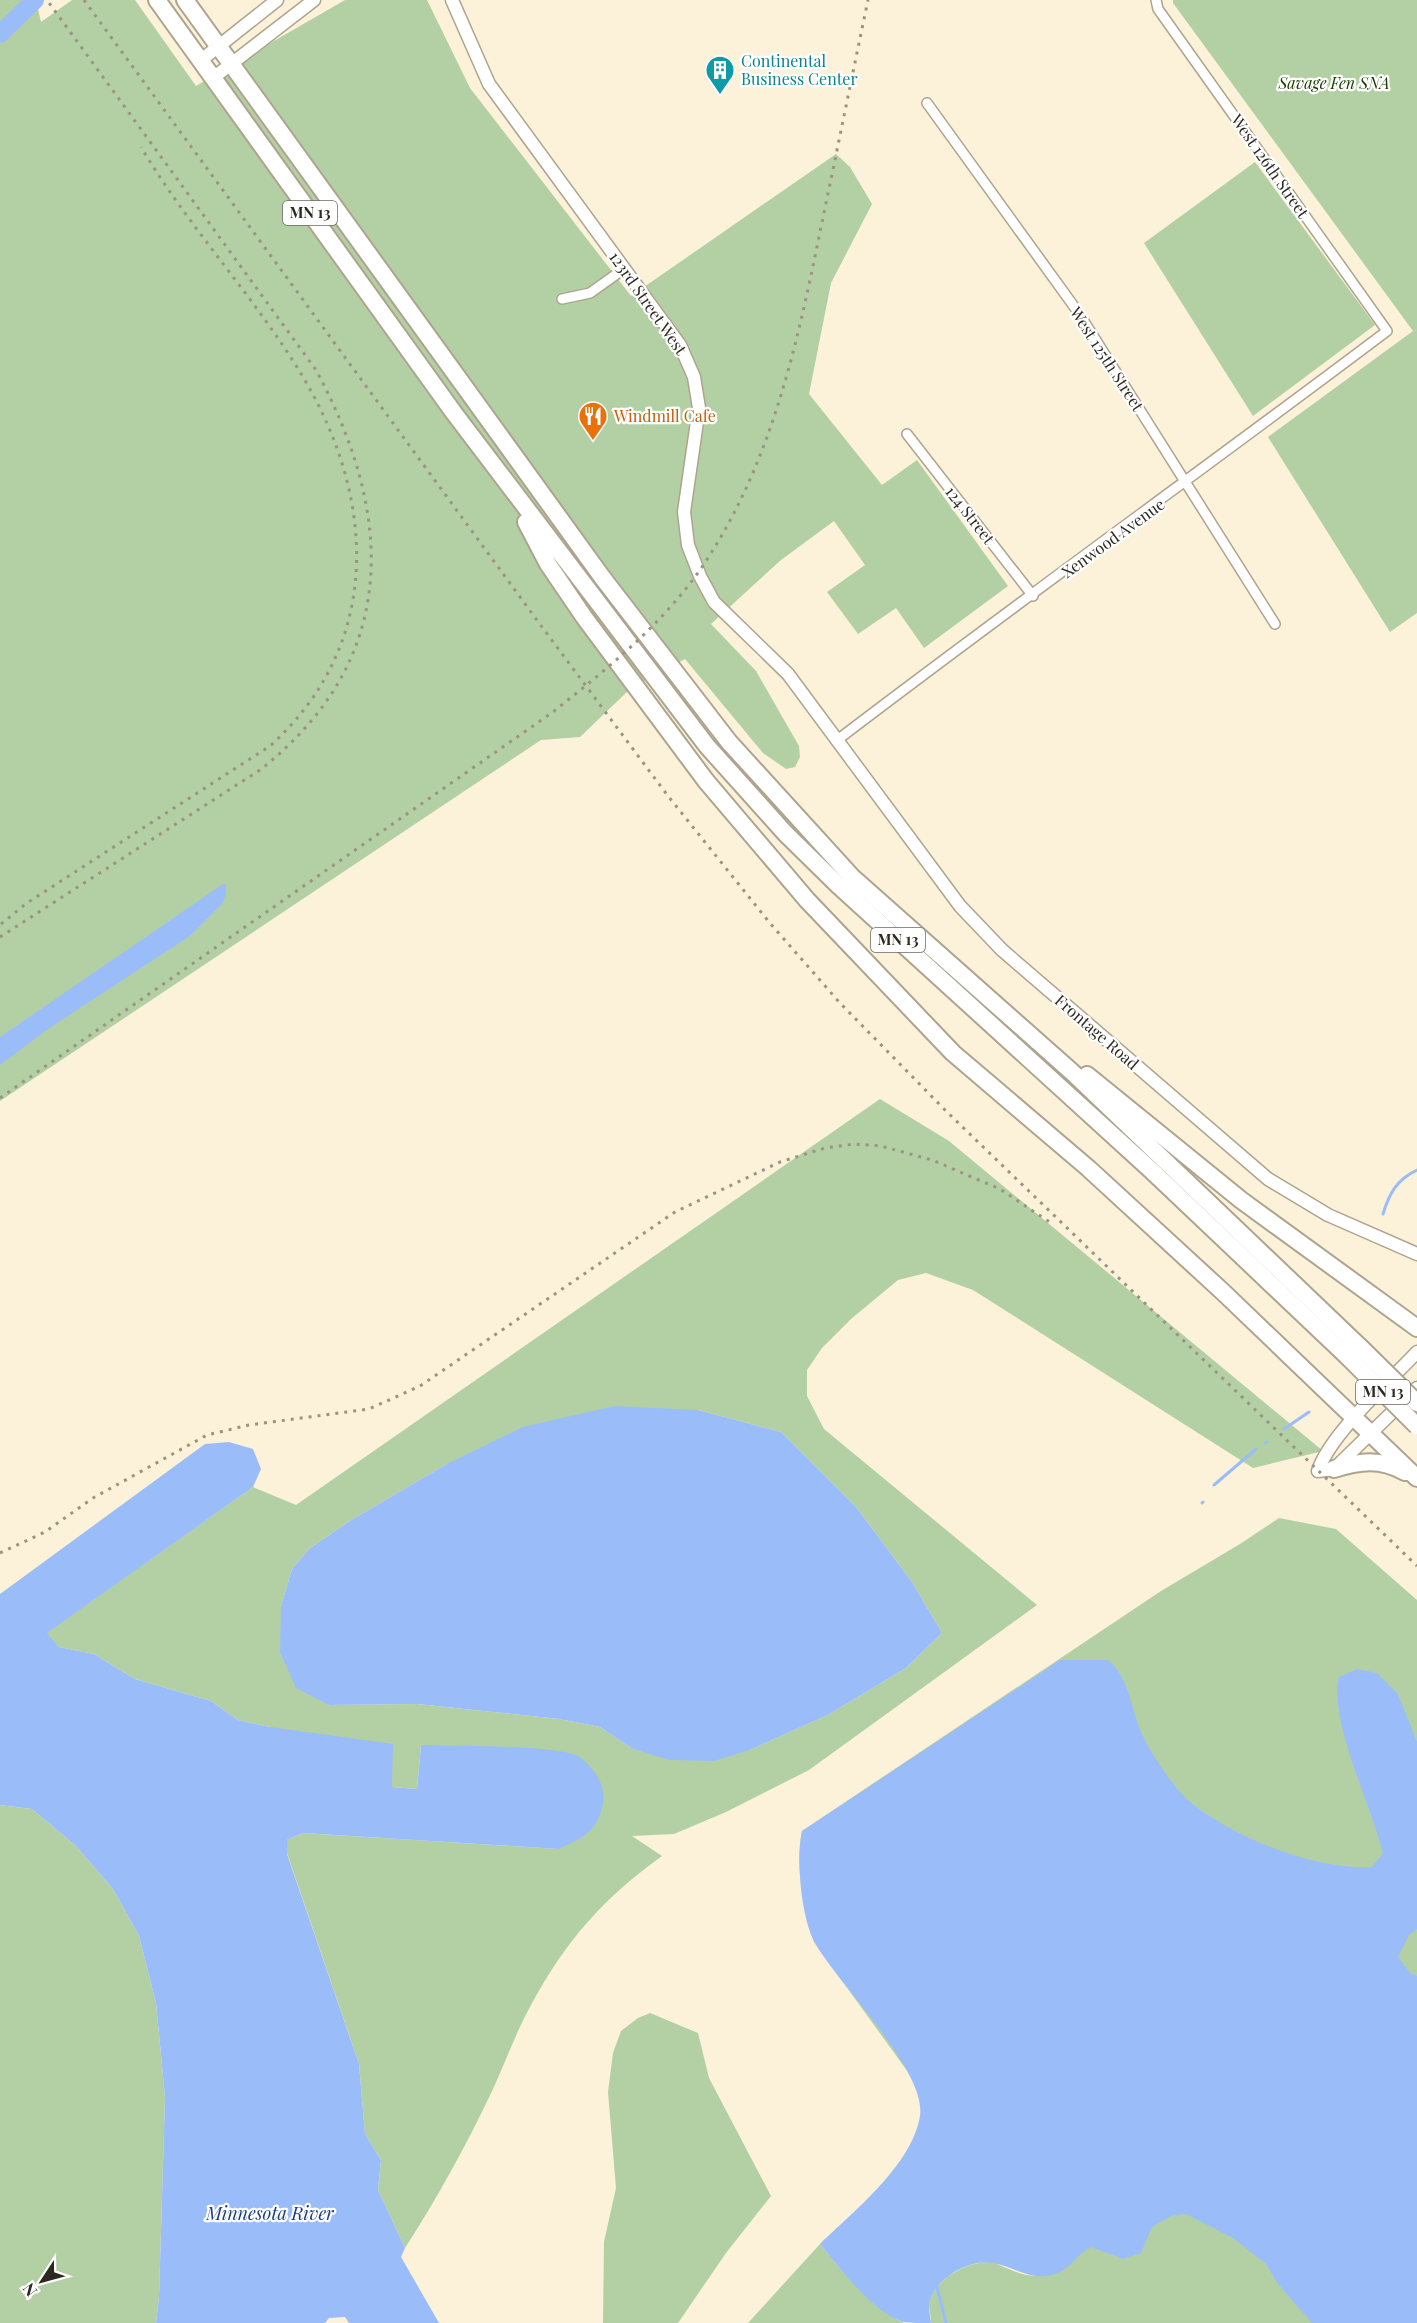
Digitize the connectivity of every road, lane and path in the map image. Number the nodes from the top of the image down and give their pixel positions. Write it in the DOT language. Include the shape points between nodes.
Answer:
graph roads {
  1 [pos="157,0"];
  2 [pos="185,0"];
  3 [pos="277,0"];
  4 [pos="314,0"];
  5 [pos="452,0"];
  6 [pos="1156,0"];
  7 [pos="218,45"];
  8 [pos="200,61"];
  9 [pos="231,63"];
  10 [pos="213,78"];
  11 [pos="927,103"];
  12 [pos="625,268"];
  13 [pos="562,299"];
  14 [pos="1387,331"];
  15 [pos="907,434"];
  16 [pos="500,474"];
  17 [pos="1186,483"];
  18 [pos="1033,596"];
  19 [pos="1275,624"];
  20 [pos="836,741"];
  21 [pos="1028,1033"];
  22 [pos="1417,1254"];
  23 [pos="1417,1328"];
  24 [pos="1354,1352"];
  25 [pos="1417,1352"];
  26 [pos="1417,1388"];
  27 [pos="1417,1403"];
  28 [pos="1355,1417"];
  29 [pos="1417,1426"];
  30 [pos="1372,1434"];
  31 [pos="1334,1469"];
  32 [pos="1417,1479"];
  1 -- 8 [label="highway, MN 13"];
  2 -- 7 [label="highway, MN 13"];
  3 -- 7 [label="street"];
  4 -- 9 [label="street"];
  5 -- 12 [label="street, 123rd Street West" via="489,84"];
  6 -- 14 [label="street, West 126th Street" via="1158,9"];
  7 -- 8 [label="street"];
  7 -- 9 [label="highway, MN 13"];
  8 -- 10 [label="highway, MN 13"];
  9 -- 10 [label="street"];
  9 -- 21 [label="highway, MN 13" via="602,577 729,742 852,877"];
  10 -- 16 [label="highway, MN 13"];
  11 -- 17 [label="street, West 125th Street" via="1078,312"];
  12 -- 13 [label="street" via="590,293"];
  12 -- 20 [label="street, 123rd Street West" via="680,345 694,377 699,408 684,512 688,545 700,576 714,602 788,674"];
  14 -- 17 [label="street, Xenwood Avenue"];
  15 -- 18 [label="street, 124 Street"];
  16 -- 24 [label="highway, MN 13" via="707,746 785,833"];
  16 -- 28 [label="highway" via="548,564 578,608 706,781 807,900 953,1053 1088,1168"];
  17 -- 18 [label="street, Xenwood Avenue"];
  17 -- 19 [label="street, West 125th Street"];
  18 -- 20 [label="street, Xenwood Avenue"];
  20 -- 22 [label="street, Frontage Road" via="960,906 1002,950 1268,1179 1328,1215"];
  21 -- 23 [label="highway" via="1110,1091 1241,1200"];
  21 -- 24 [label="highway, MN 13"];
  24 -- 27 [label="highway, MN 13, bridge"];
  24 -- 29 [label="highway, MN 13, bridge"];
  25 -- 28 [label="street"];
  26 -- 30 [label="street"];
  28 -- 30 [label="highway"];
  28 -- 31 [label="street" via="1318,1471"];
  30 -- 31 [label="street"];
  30 -- 32 [label="highway"];
  31 -- 32 [label="highway" via="1355,1462 1388,1463"];
}
